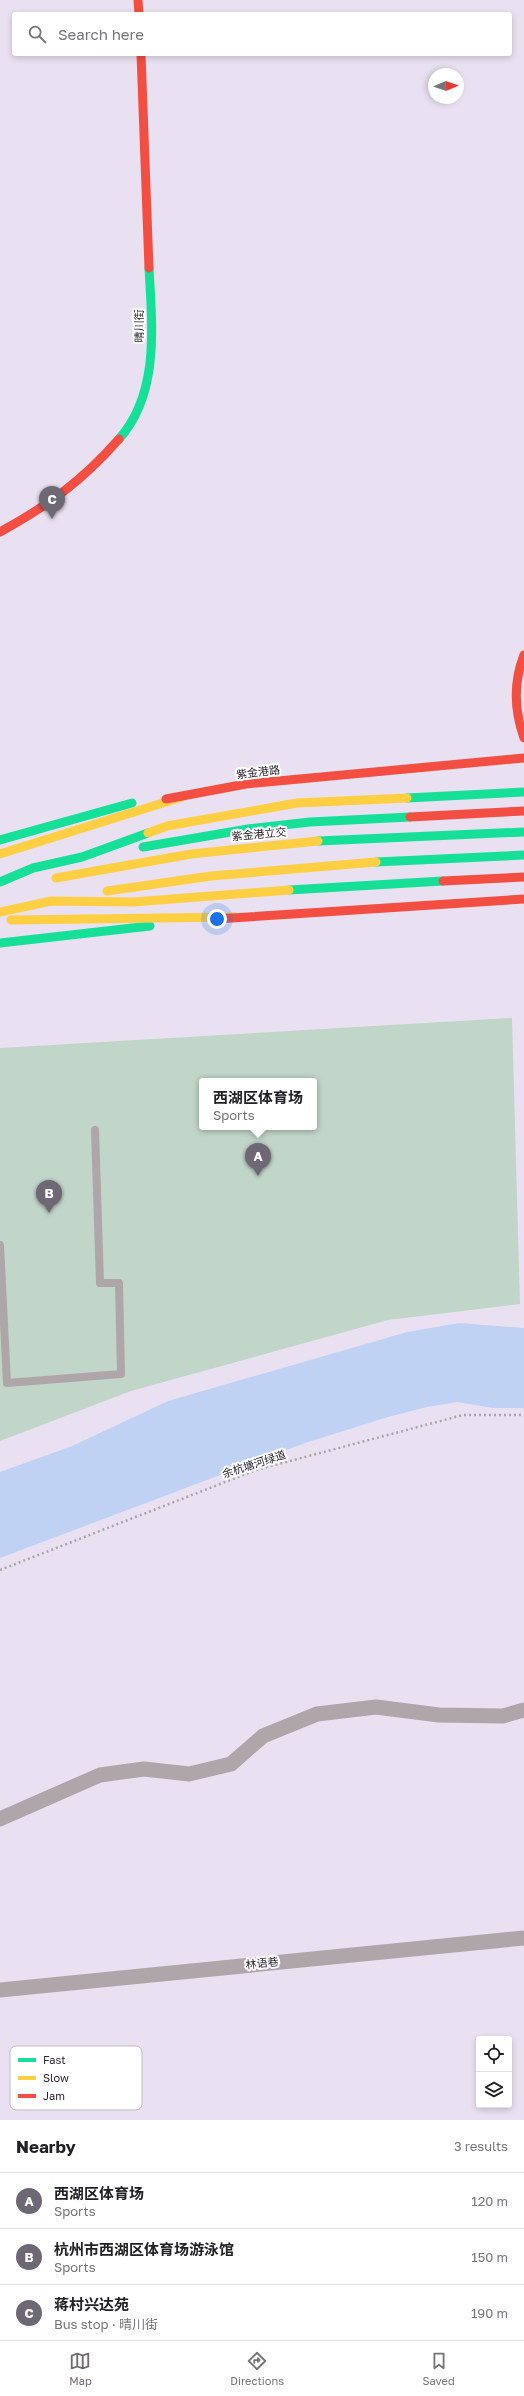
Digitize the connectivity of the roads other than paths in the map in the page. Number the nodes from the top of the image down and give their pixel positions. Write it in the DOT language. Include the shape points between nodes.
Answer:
graph roads {
  1 [pos="138,0"];
  2 [pos="139,12"];
  3 [pos="140,56"];
  4 [pos="0,532"];
  5 [pos="524,656"];
  6 [pos="524,738"];
  7 [pos="524,758"];
  8 [pos="524,792"];
  9 [pos="185,796"];
  10 [pos="524,811"];
  11 [pos="524,832"];
  12 [pos="0,840"];
  13 [pos="0,854"];
  14 [pos="524,855"];
  15 [pos="82,857"];
  16 [pos="524,877"];
  17 [pos="43,880"];
  18 [pos="0,882"];
  19 [pos="14,886"];
  20 [pos="0,889"];
  21 [pos="524,899"];
  22 [pos="52,901"];
  23 [pos="0,912"];
  24 [pos="234,917"];
  25 [pos="0,920"];
  26 [pos="0,943"];
  27 [pos="95,1130"];
  28 [pos="0,1245"];
  29 [pos="1,1272"];
  30 [pos="524,1710"];
  31 [pos="0,1819"];
  32 [pos="524,1938"];
  33 [pos="0,1990"];
  1 -- 2 [label="main road"];
  3 -- 4 [label="main road, 晴川街" via="152,338 147,386 128,429 105,455 77,482 42,508"];
  5 -- 6 [label="main road" via="518,668 516,690 518,716"];
  7 -- 9 [label="main road, 紫金港路" via="246,784"];
  8 -- 15 [label="main road" via="297,803 248,810 168,826"];
  9 -- 12 [label="main road, 紫金港路" via="137,802"];
  9 -- 13 [label="main road"];
  10 -- 15 [label="main road" via="408,815 248,829"];
  11 -- 17 [label="main road, 紫金港立交" via="333,840 235,848"];
  14 -- 22 [label="main road" via="354,862 216,875"];
  15 -- 18 [label="main road" via="33,868"];
  16 -- 22 [label="main road" via="349,885 133,902"];
  19 -- 20 [label="main road"];
  21 -- 24 [label="main road"];
  22 -- 23 [label="main road"];
  24 -- 25 [label="main road"];
  24 -- 26 [label="main road"];
  27 -- 29 [label="lane" via="100,1283 119,1283 121,1374 8,1383"];
  28 -- 29 [label="lane"];
  30 -- 31 [label="street" via="503,1716 439,1715 376,1707 317,1714 263,1736 231,1764 189,1774 144,1769 100,1774"];
  32 -- 33 [label="street, 林语巷"];
}
